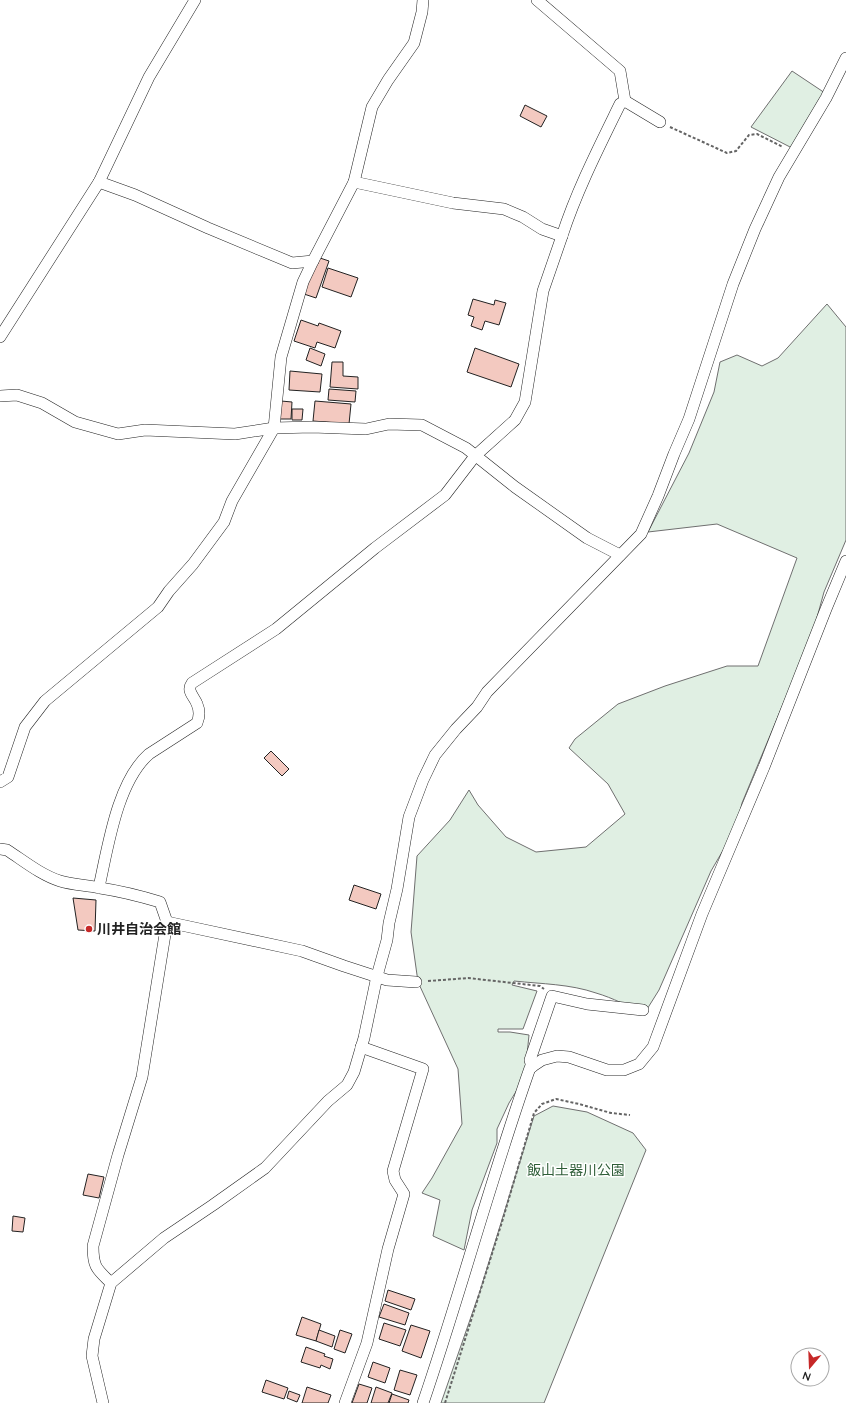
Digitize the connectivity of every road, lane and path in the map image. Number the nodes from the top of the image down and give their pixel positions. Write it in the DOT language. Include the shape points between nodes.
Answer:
graph roads {
  1 [pos="195,0"];
  2 [pos="423,0"];
  3 [pos="537,0"];
  4 [pos="846,58"];
  5 [pos="625,100"];
  6 [pos="660,122"];
  7 [pos="793,152"];
  8 [pos="99,182"];
  9 [pos="354,182"];
  10 [pos="562,236"];
  11 [pos="313,261"];
  12 [pos="0,337"];
  13 [pos="0,396"];
  14 [pos="274,428"];
  15 [pos="475,456"];
  16 [pos="620,555"];
  17 [pos="846,561"];
  18 [pos="0,782"];
  19 [pos="0,849"];
  20 [pos="99,888"];
  21 [pos="167,922"];
  22 [pos="377,976"];
  23 [pos="416,982"];
  24 [pos="540,986"];
  25 [pos="643,1010"];
  26 [pos="361,1047"];
  27 [pos="532,1067"];
  28 [pos="630,1115"];
  29 [pos="112,1283"];
  30 [pos="103,1403"];
  31 [pos="345,1403"];
  32 [pos="423,1403"];
  33 [pos="445,1403"];
  1 -- 8 [label="street" via="149,77"];
  2 -- 9 [label="street" via="414,43 372,107"];
  3 -- 5 [label="street" via="620,71"];
  4 -- 7 [label="street" via="826,98"];
  5 -- 6 [label="street"];
  5 -- 10 [label="street" via="620,104 596,155 568,216"];
  6 -- 7 [label="path" via="727,153 736,151 749,135 756,134"];
  7 -- 16 [label="street" via="755,229 733,284 689,419 658,496 641,534"];
  8 -- 11 [label="street" via="292,263"];
  8 -- 12 [label="street"];
  9 -- 10 [label="street" via="453,203 504,209 542,229"];
  9 -- 11 [label="street"];
  10 -- 15 [label="street" via="543,291 525,402 515,420"];
  11 -- 14 [label="street" via="281,357"];
  13 -- 14 [label="street" via="17,395 42,402 75,422 118,434 144,430 235,434"];
  14 -- 15 [label="street" via="366,429 389,424 422,424 466,448"];
  14 -- 18 [label="street" via="232,501 224,522 193,564 158,607 45,701 25,727 8,776"];
  15 -- 16 [label="street" via="587,538"];
  15 -- 20 [label="street" via="445,496 375,548 276,630 192,683 189,692 197,704 200,715 197,723 149,754 133,774 118,805"];
  16 -- 22 [label="street" via="487,692 435,755 409,817 387,940"];
  17 -- 27 [label="street" via="702,914 653,1047 639,1064 624,1070 607,1070 569,1057 558,1056 542,1060"];
  19 -- 20 [label="street" via="7,850 59,880"];
  20 -- 21 [label="street" via="160,902"];
  21 -- 22 [label="street" via="302,950"];
  21 -- 29 [label="street" via="142,1077 93,1246 95,1267"];
  22 -- 23 [label="street" via="387,980"];
  22 -- 26 [label="street"];
  23 -- 24 [label="path" via="468,978"];
  25 -- 27 [label="street" via="587,1004 552,996 530,1060"];
  26 -- 29 [label="street" via="354,1072 347,1084 265,1168 164,1238"];
  26 -- 31 [label="street" via="423,1069 393,1171 395,1180 404,1194 388,1249 367,1343"];
  27 -- 32 [label="street" via="491,1185"];
  28 -- 33 [label="path" via="611,1113 556,1099 542,1104 534,1113"];
  29 -- 30 [label="street" via="94,1339 92,1356"];
}
